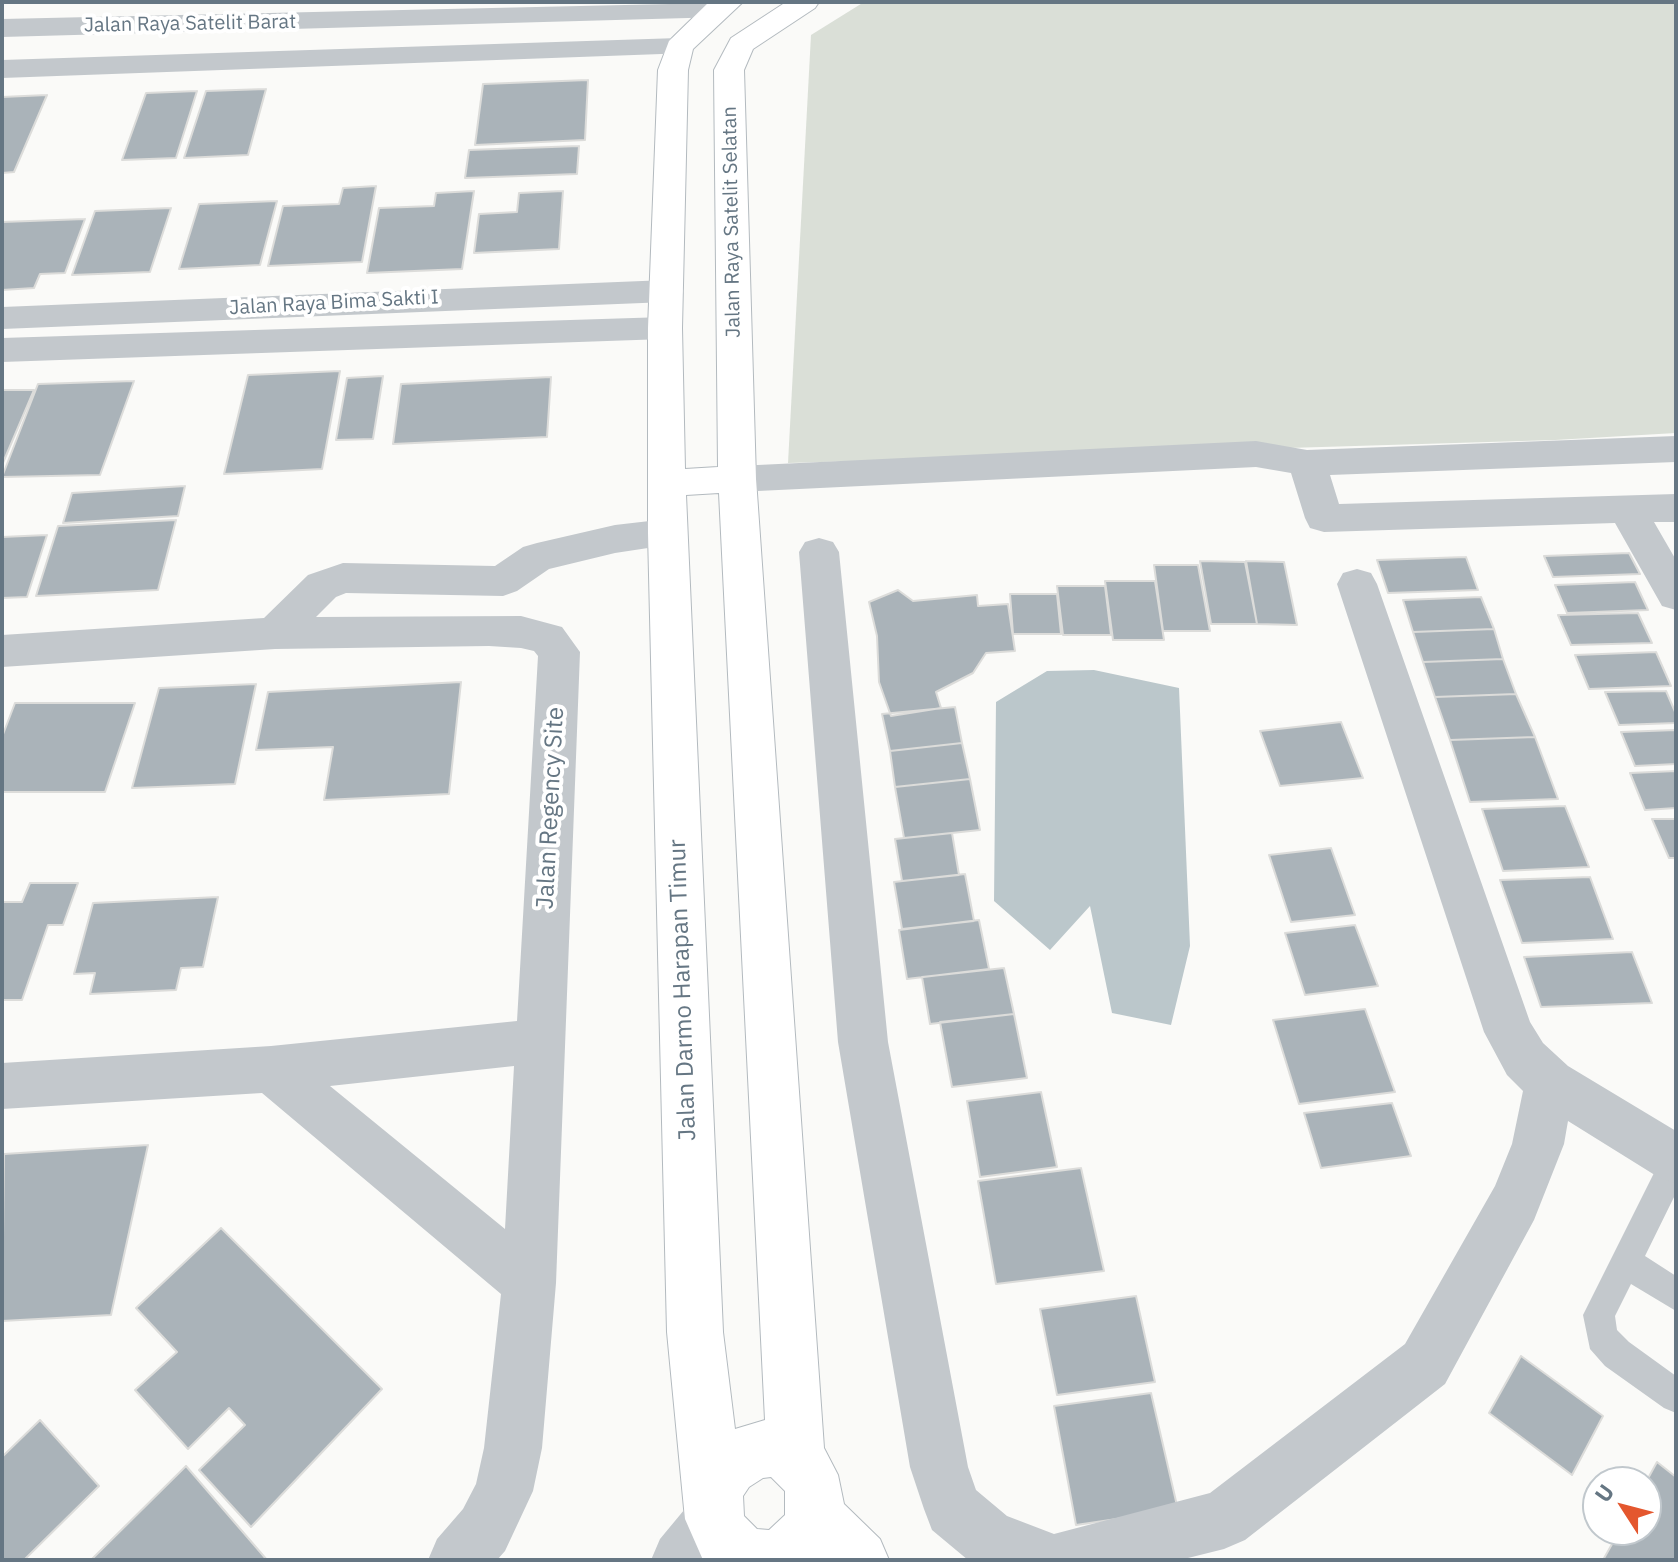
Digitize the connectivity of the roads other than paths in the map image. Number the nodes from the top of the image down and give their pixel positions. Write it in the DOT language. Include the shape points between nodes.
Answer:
graph roads {
  1 [pos="805,2"];
  2 [pos="721,6"];
  3 [pos="2,28"];
  4 [pos="679,47"];
  5 [pos="2,69"];
  6 [pos="667,291"];
  7 [pos="534,294"];
  8 [pos="2,318"];
  9 [pos="665,328"];
  10 [pos="529,331"];
  11 [pos="2,350"];
  12 [pos="1676,449"];
  13 [pos="1307,463"];
  14 [pos="737,479"];
  15 [pos="666,483"];
  16 [pos="1676,508"];
  17 [pos="1627,510"];
  18 [pos="667,533"];
  19 [pos="819,552"];
  20 [pos="503,581"];
  21 [pos="1357,584"];
  22 [pos="1676,595"];
  23 [pos="489,630"];
  24 [pos="275,633"];
  25 [pos="2,651"];
  26 [pos="538,1041"];
  27 [pos="271,1069"];
  28 [pos="1550,1083"];
  29 [pos="2,1086"];
  30 [pos="1676,1160"];
  31 [pos="1627,1262"];
  32 [pos="529,1283"];
  33 [pos="1676,1295"];
  34 [pos="1676,1396"];
  35 [pos="796,1460"];
  36 [pos="814,1516"];
  37 [pos="734,1545"];
  38 [pos="458,1560"];
  39 [pos="859,1560"];
  40 [pos="1043,1560"];
  41 [pos="1064,1560"];
  1 -- 14 [label="main road, Jalan Raya Satelit Selatan" via="741,44 729,70"];
  2 -- 3 [label="street, Jalan Raya Satelit Barat"];
  2 -- 4 [label="main road"];
  4 -- 5 [label="street, Jalan Raya Satelit Barat"];
  4 -- 6 [label="main road" via="673,70"];
  6 -- 7 [label="street, Jalan Raya Bima Sakti I"];
  6 -- 9 [label="main road"];
  7 -- 8 [label="street, Jalan Raya Bima Sakti I"];
  7 -- 10 [label="street"];
  9 -- 10 [label="street, Jalan Raya Bima Sakti I"];
  9 -- 15 [label="main road"];
  10 -- 11 [label="street, Jalan Raya Bima Sakti I"];
  12 -- 13 [label="street"];
  13 -- 14 [label="street" via="1256,454"];
  13 -- 17 [label="street" via="1324,518"];
  14 -- 15 [label="main road"];
  14 -- 35 [label="main road"];
  15 -- 18 [label="main road, Jalan Darmo Harapan Timur"];
  16 -- 17 [label="street"];
  17 -- 22 [label="street"];
  18 -- 20 [label="street" via="537,557"];
  18 -- 37 [label="main road, Jalan Darmo Harapan Timur" via="695,1332"];
  19 -- 40 [label="street" via="863,1042 939,1467 953,1509 987,1538"];
  20 -- 23 [label="street"];
  20 -- 24 [label="street" via="343,578 322,586"];
  21 -- 28 [label="street" via="1509,1032 1525,1059"];
  23 -- 24 [label="street, Jalan Regency Site"];
  23 -- 26 [label="street, Jalan Regency Site" via="547,638 559,652"];
  24 -- 25 [label="street, Jalan Regency Site"];
  26 -- 27 [label="street"];
  26 -- 32 [label="street, Jalan Regency Site"];
  27 -- 29 [label="street"];
  27 -- 32 [label="street"];
  28 -- 30 [label="street"];
  28 -- 41 [label="street" via="1538,1144 1515,1202 1425,1364 1224,1519"];
  30 -- 31 [label="lane"];
  31 -- 33 [label="lane"];
  31 -- 34 [label="lane" via="1599,1315 1602,1337"];
  32 -- 38 [label="street, Jalan Regency Site" via="504,1491 484,1530"];
  35 -- 36 [label="main road" via="809,1475"];
  35 -- 37 [label="main road" via="769,1448 754,1450 728,1466"];
  36 -- 37 [label="main road" via="805,1537 788,1553"];
  36 -- 39 [label="main road"];
}
